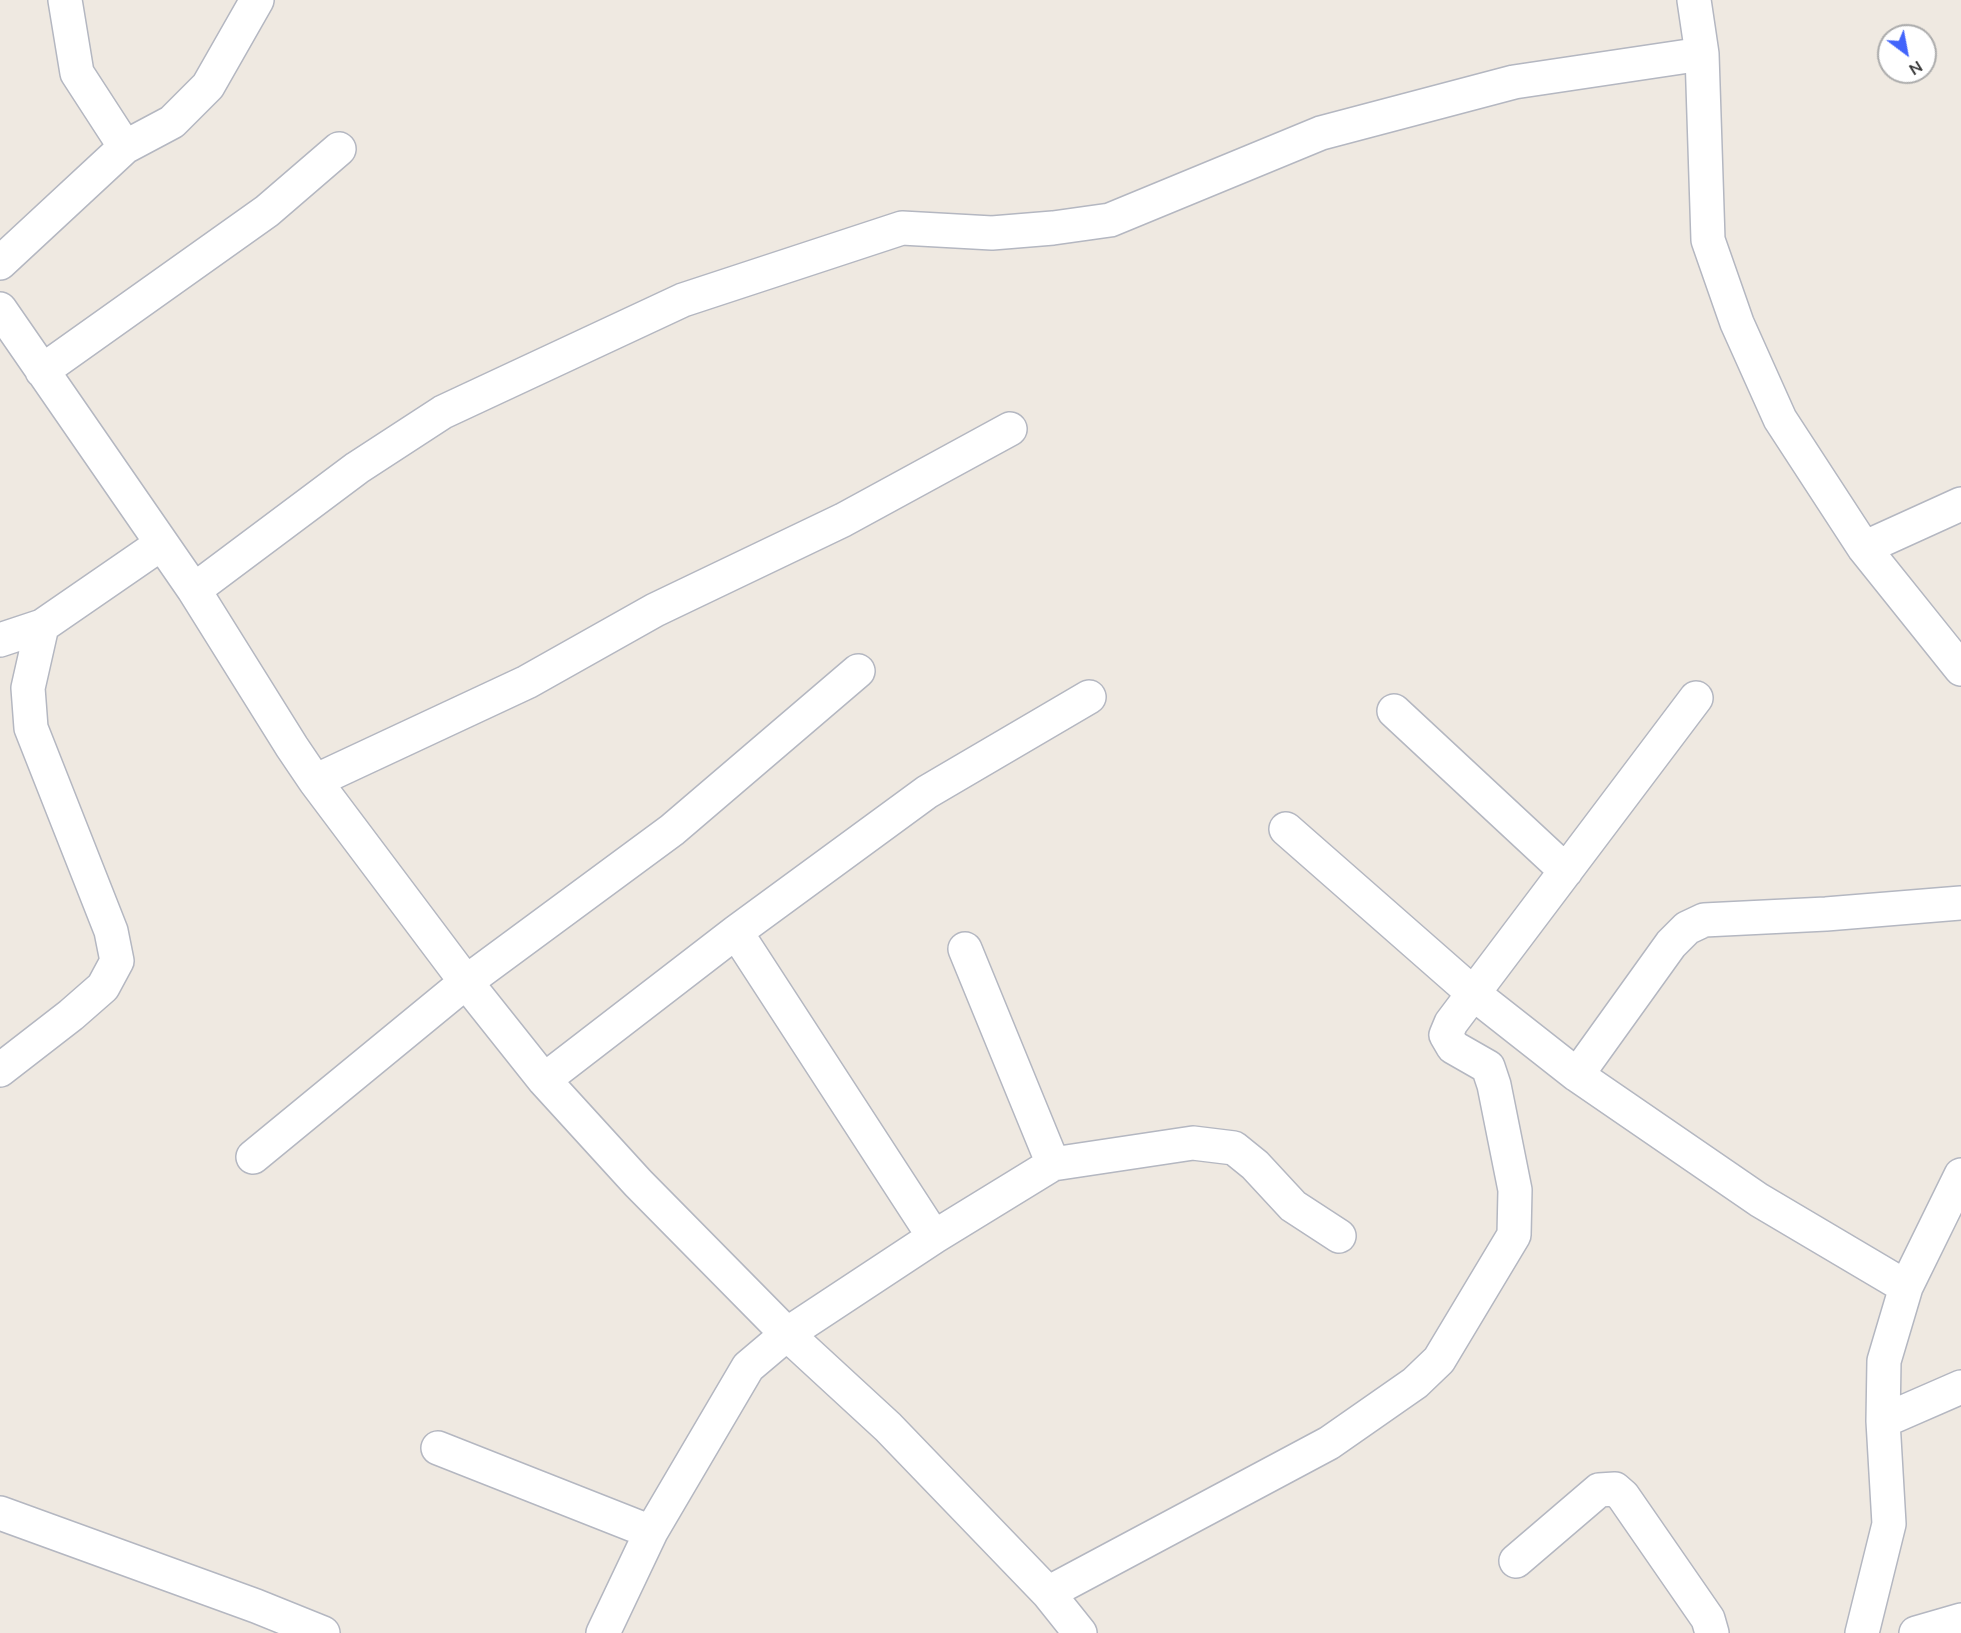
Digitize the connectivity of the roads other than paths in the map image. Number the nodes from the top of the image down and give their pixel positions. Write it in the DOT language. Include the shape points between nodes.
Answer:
graph roads {
  1 [pos="65,0"];
  2 [pos="257,0"];
  3 [pos="1694,0"];
  4 [pos="1702,54"];
  5 [pos="125,147"];
  6 [pos="339,149"];
  7 [pos="0,263"];
  8 [pos="0,309"];
  9 [pos="42,371"];
  10 [pos="1010,429"];
  11 [pos="1961,504"];
  12 [pos="161,544"];
  13 [pos="1864,548"];
  14 [pos="194,590"];
  15 [pos="42,626"];
  16 [pos="0,640"];
  17 [pos="1957,657"];
  18 [pos="858,671"];
  19 [pos="1089,697"];
  20 [pos="1696,698"];
  21 [pos="1394,711"];
  22 [pos="315,781"];
  23 [pos="1286,829"];
  24 [pos="1566,871"];
  25 [pos="1961,903"];
  26 [pos="736,932"];
  27 [pos="965,949"];
  28 [pos="466,982"];
  29 [pos="1474,994"];
  30 [pos="0,1070"];
  31 [pos="1577,1075"];
  32 [pos="544,1080"];
  33 [pos="253,1157"];
  34 [pos="1053,1164"];
  35 [pos="1961,1175"];
  36 [pos="1339,1236"];
  37 [pos="934,1237"];
  38 [pos="1906,1287"];
  39 [pos="787,1334"];
  40 [pos="1961,1387"];
  41 [pos="1883,1421"];
  42 [pos="438,1448"];
  43 [pos="0,1513"];
  44 [pos="651,1532"];
  45 [pos="1516,1561"];
  46 [pos="1047,1593"];
  47 [pos="256,1619"];
  48 [pos="1961,1620"];
  49 [pos="323,1633"];
  50 [pos="603,1633"];
  51 [pos="1080,1633"];
  52 [pos="1712,1633"];
  53 [pos="1862,1633"];
  54 [pos="1916,1633"];
  1 -- 5 [label="street" via="77,73"];
  2 -- 5 [label="street" via="208,86 172,122"];
  3 -- 4 [label="street"];
  4 -- 13 [label="street" via="1708,240 1737,323 1780,419"];
  4 -- 14 [label="street" via="1514,82 1321,133 1110,220 992,233 902,228 683,300 443,412 357,468"];
  5 -- 7 [label="street"];
  6 -- 9 [label="street" via="267,212"];
  8 -- 9 [label="street"];
  9 -- 12 [label="street"];
  10 -- 22 [label="street" via="843,520 656,610 527,682"];
  11 -- 13 [label="street"];
  12 -- 14 [label="street"];
  12 -- 15 [label="street"];
  13 -- 17 [label="street"];
  14 -- 22 [label="street"];
  15 -- 16 [label="street"];
  15 -- 30 [label="street" via="28,688 31,728 111,931 117,961 103,987"];
  18 -- 28 [label="street" via="672,830"];
  19 -- 26 [label="street" via="927,792"];
  20 -- 24 [label="street"];
  21 -- 24 [label="street"];
  22 -- 28 [label="street"];
  23 -- 29 [label="street"];
  24 -- 29 [label="street"];
  25 -- 31 [label="street" via="1704,920 1687,928 1671,944"];
  26 -- 32 [label="street"];
  26 -- 37 [label="street"];
  27 -- 34 [label="street"];
  28 -- 32 [label="street"];
  28 -- 33 [label="street"];
  29 -- 31 [label="street"];
  29 -- 46 [label="street" via="1446,1035 1453,1047 1488,1067 1494,1084 1515,1190 1514,1235 1439,1360 1415,1383 1329,1443"];
  31 -- 38 [label="street" via="1759,1200"];
  32 -- 39 [label="street" via="638,1183"];
  34 -- 36 [label="street" via="1193,1143 1234,1148 1293,1206"];
  34 -- 37 [label="street"];
  35 -- 38 [label="street"];
  37 -- 39 [label="street"];
  38 -- 41 [label="street" via="1884,1361"];
  39 -- 44 [label="street" via="748,1367"];
  39 -- 46 [label="street" via="888,1427"];
  40 -- 41 [label="street"];
  41 -- 53 [label="street" via="1889,1524"];
  42 -- 44 [label="street"];
  43 -- 47 [label="street"];
  44 -- 50 [label="street"];
  45 -- 52 [label="street" via="1599,1490 1615,1489 1708,1619"];
  46 -- 51 [label="street"];
  47 -- 49 [label="street"];
  48 -- 54 [label="street"];
}
